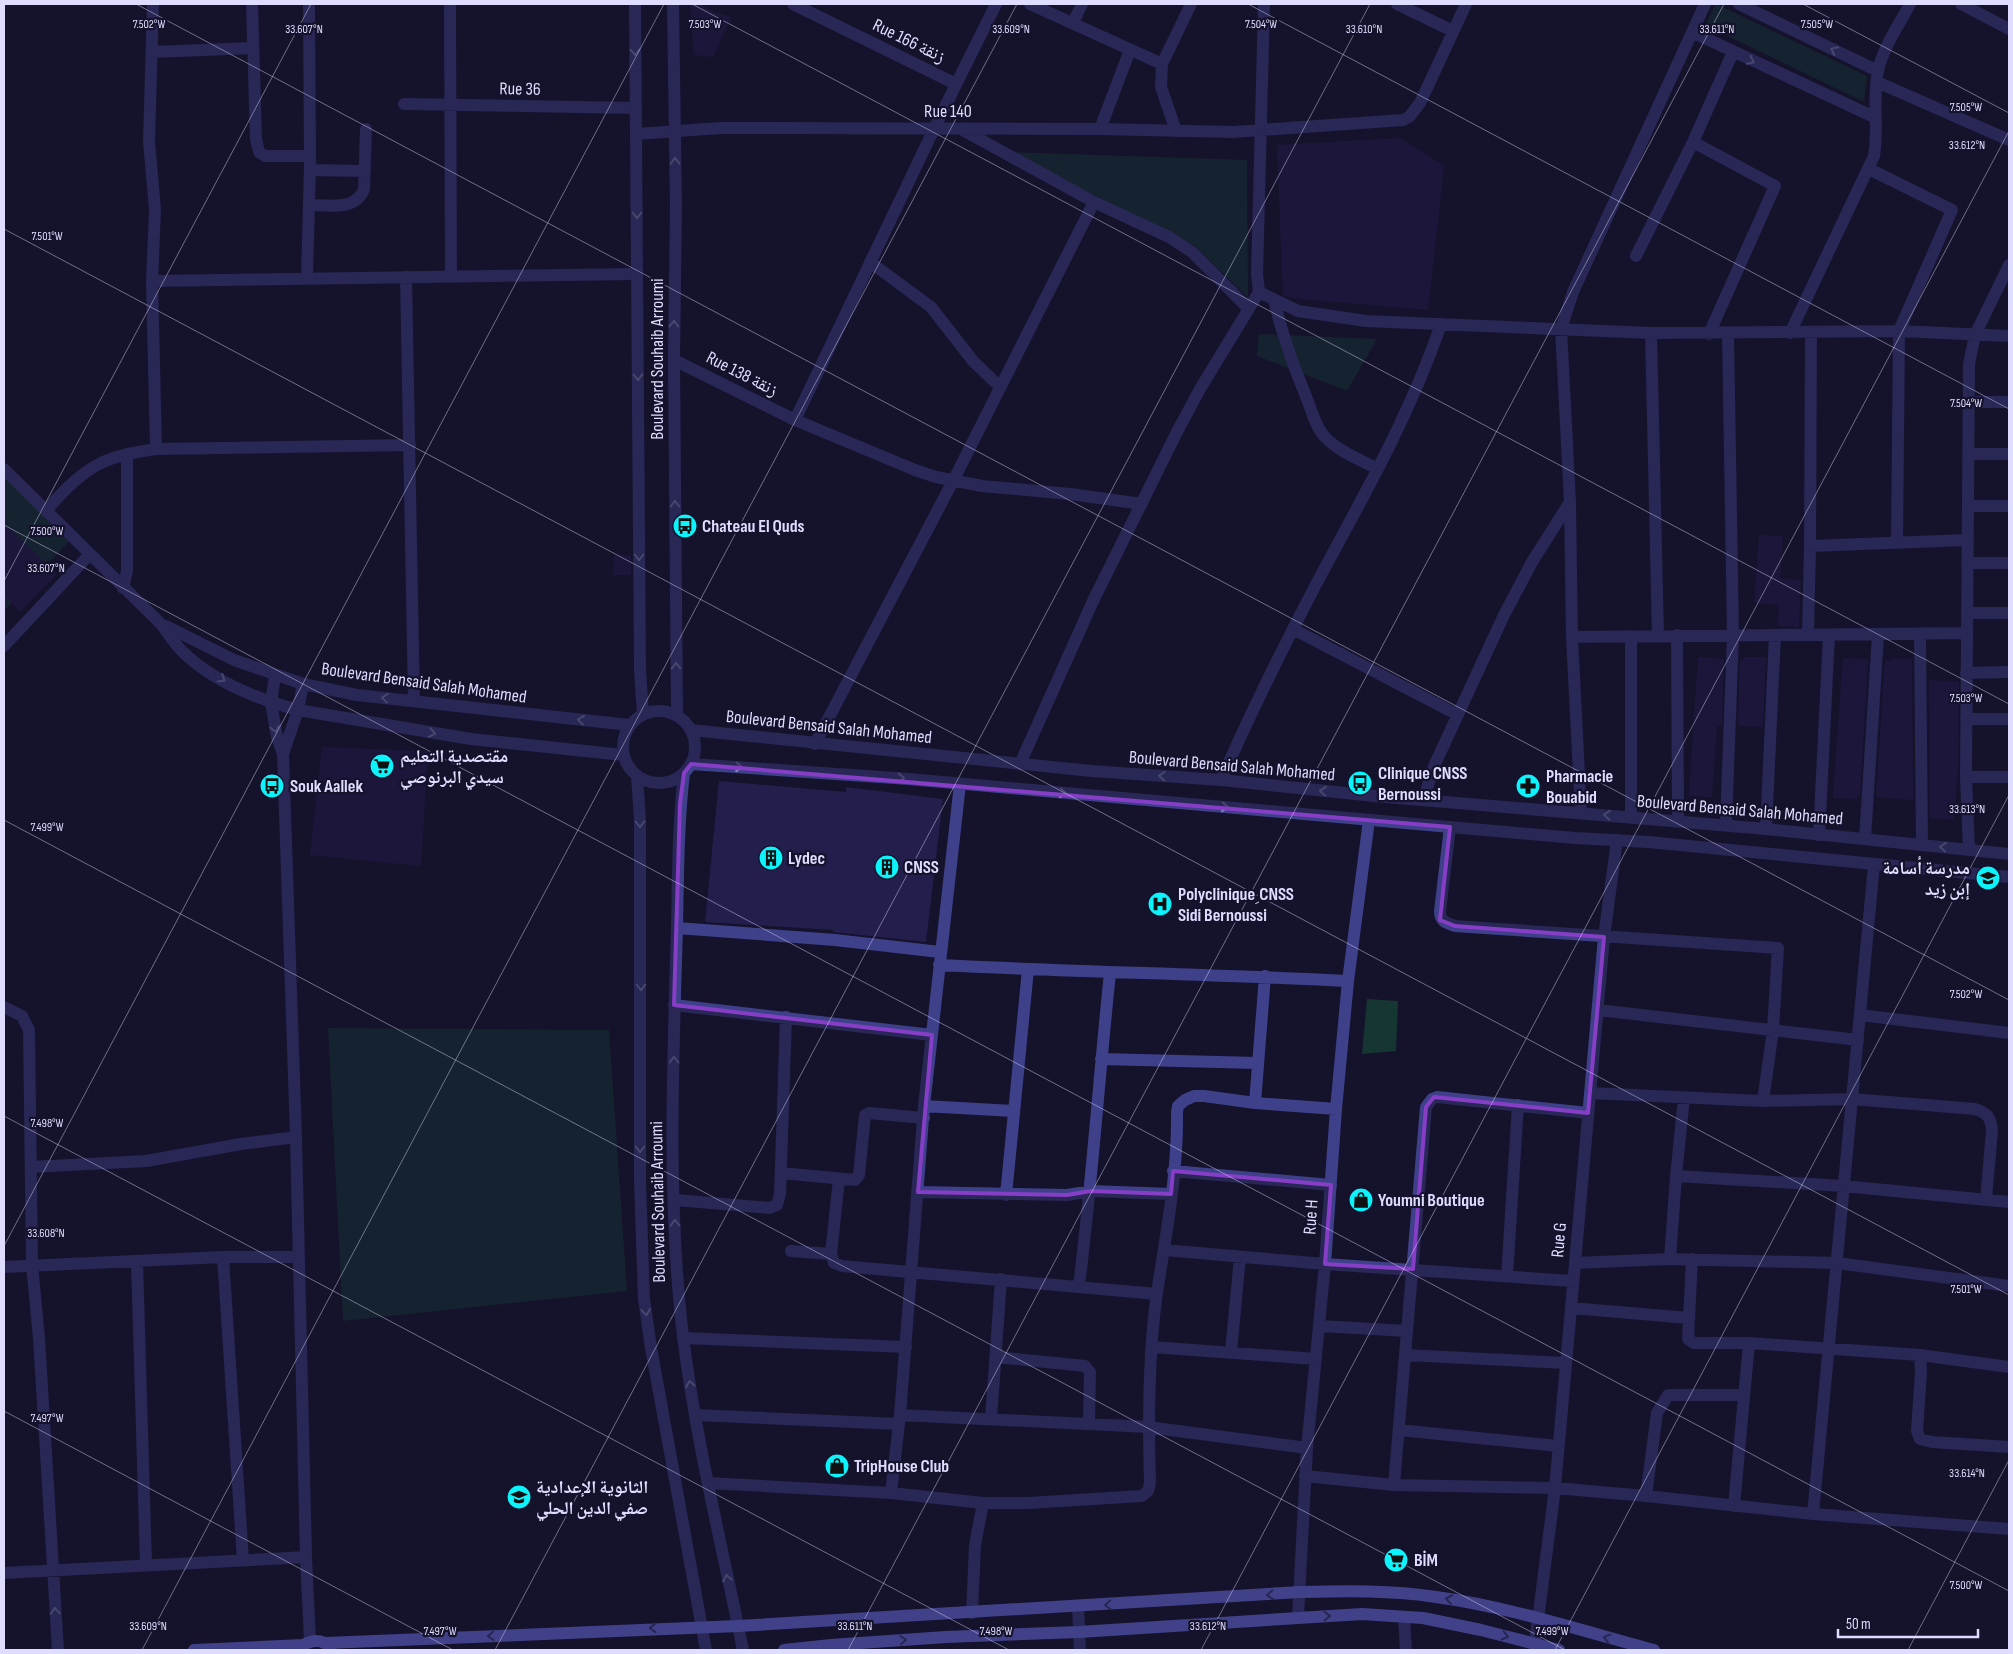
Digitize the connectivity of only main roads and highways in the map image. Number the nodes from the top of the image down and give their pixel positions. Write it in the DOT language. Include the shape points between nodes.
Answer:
graph roads {
  1 [pos="304,1645"];
  2 [pos="330,1647"];
  3 [pos="194,1650"];
  4 [pos="784,1650"];
  5 [pos="1559,1650"];
  6 [pos="1654,1650"];
  1 -- 2 [label="main road" via="319,1640"];
  1 -- 3 [label="main road"];
  6 -- 2 [label="main road, one-way" via="1464,1601 1359,1591"];
  4 -- 5 [label="main road, one-way" via="946,1637 1362,1614 1423,1618"];
}
